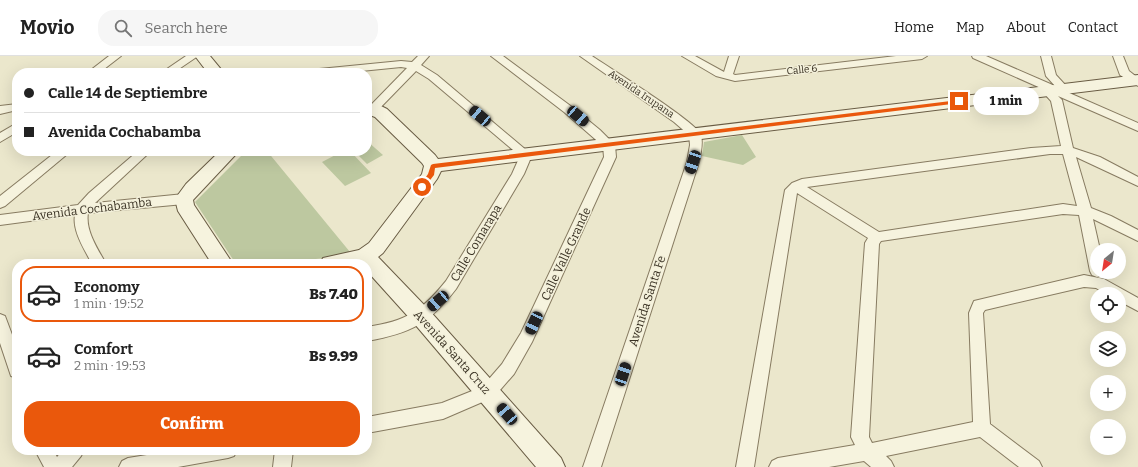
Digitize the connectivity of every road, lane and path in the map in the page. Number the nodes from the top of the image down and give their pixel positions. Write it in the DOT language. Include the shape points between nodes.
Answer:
graph roads {
  1 [pos="116,56"];
  2 [pos="193,56"];
  3 [pos="202,56"];
  4 [pos="424,56"];
  5 [pos="496,56"];
  6 [pos="585,56"];
  7 [pos="687,56"];
  8 [pos="734,56"];
  9 [pos="922,56"];
  10 [pos="977,56"];
  11 [pos="1046,56"];
  12 [pos="1118,56"];
  13 [pos="415,66"];
  14 [pos="99,68"];
  15 [pos="174,68"];
  16 [pos="212,68"];
  17 [pos="360,68"];
  18 [pos="727,77"];
  19 [pos="1136,81"];
  20 [pos="1054,90"];
  21 [pos="372,107"];
  22 [pos="12,108"];
  23 [pos="0,110"];
  24 [pos="372,110"];
  25 [pos="1138,127"];
  26 [pos="12,130"];
  27 [pos="695,134"];
  28 [pos="0,138"];
  29 [pos="609,145"];
  30 [pos="1068,151"];
  31 [pos="526,155"];
  32 [pos="59,156"];
  33 [pos="139,156"];
  34 [pos="225,156"];
  35 [pos="433,166"];
  36 [pos="1138,182"];
  37 [pos="796,186"];
  38 [pos="184,199"];
  39 [pos="0,203"];
  40 [pos="82,209"];
  41 [pos="1085,210"];
  42 [pos="0,220"];
  43 [pos="1138,236"];
  44 [pos="877,237"];
  45 [pos="1092,243"];
  46 [pos="365,256"];
  47 [pos="96,259"];
  48 [pos="220,259"];
  49 [pos="352,259"];
  50 [pos="368,259"];
  51 [pos="372,264"];
  52 [pos="1090,278"];
  53 [pos="1103,279"];
  54 [pos="1138,305"];
  55 [pos="421,316"];
  56 [pos="1,329"];
  57 [pos="372,333"];
  58 [pos="12,358"];
  59 [pos="488,392"];
  60 [pos="372,424"];
  61 [pos="982,428"];
  62 [pos="867,452"];
  63 [pos="47,455"];
  64 [pos="71,455"];
  65 [pos="199,455"];
  66 [pos="283,455"];
  67 [pos="53,467"];
  68 [pos="60,467"];
  69 [pos="128,467"];
  70 [pos="282,467"];
  71 [pos="552,467"];
  72 [pos="592,467"];
  73 [pos="746,467"];
  74 [pos="778,467"];
  75 [pos="885,467"];
  76 [pos="1033,467"];
  1 -- 14 [label="street"];
  2 -- 15 [label="street"];
  3 -- 16 [label="street"];
  4 -- 13 [label="street"];
  5 -- 29 [label="street" via="578,116"];
  6 -- 27 [label="street, Avenida Irupana"];
  7 -- 18 [label="street, Calle 6"];
  8 -- 18 [label="street"];
  9 -- 18 [label="street, Calle 6"];
  10 -- 20 [label="street"];
  11 -- 20 [label="street"];
  12 -- 19 [label="street" via="1124,72"];
  13 -- 17 [label="street" via="401,64"];
  13 -- 21 [label="street"];
  13 -- 31 [label="street" via="433,76"];
  19 -- 20 [label="street"];
  20 -- 25 [label="street"];
  20 -- 27 [label="street"];
  20 -- 30 [label="street"];
  22 -- 23 [label="street"];
  24 -- 35 [label="street" via="381,114 429,159"];
  26 -- 28 [label="street"];
  27 -- 29 [label="street"];
  27 -- 72 [label="street, Avenida Santa Fe" via="693,162"];
  29 -- 31 [label="street"];
  29 -- 59 [label="street, Calle Valle Grande" via="610,157 604,172 527,337 508,368"];
  30 -- 36 [label="street" via="1081,154"];
  30 -- 37 [label="street" via="1031,152 802,183"];
  30 -- 41 [label="street"];
  31 -- 35 [label="street"];
  31 -- 55 [label="street, Calle Comarapa" via="518,174 451,285"];
  32 -- 39 [label="street"];
  33 -- 40 [label="street"];
  34 -- 38 [label="street"];
  35 -- 46 [label="street" via="431,175 399,218 376,248"];
  37 -- 44 [label="street"];
  37 -- 73 [label="street" via="791,190"];
  38 -- 40 [label="street, Avenida Cochabamba"];
  38 -- 48 [label="street" via="185,206"];
  40 -- 42 [label="street, Avenida Cochabamba"];
  40 -- 47 [label="street" via="80,222"];
  41 -- 43 [label="street"];
  41 -- 44 [label="street" via="1063,209"];
  41 -- 45 [label="street"];
  44 -- 62 [label="street" via="872,243 860,437"];
  46 -- 49 [label="street"];
  46 -- 50 [label="street, Avenida Santa Cruz"];
  51 -- 55 [label="street, Avenida Santa Cruz"];
  52 -- 61 [label="street" via="979,305 976,313"];
  53 -- 54 [label="street"];
  55 -- 57 [label="street, Calle Comarapa" via="401,325"];
  55 -- 59 [label="street, Avenida Santa Cruz"];
  56 -- 58 [label="street"];
  59 -- 60 [label="street, Calle Valle Grande" via="443,411"];
  59 -- 71 [label="street, Avenida Santa Cruz"];
  61 -- 62 [label="street"];
  61 -- 76 [label="street"];
  62 -- 74 [label="street"];
  62 -- 75 [label="street"];
  63 -- 67 [label="street"];
  64 -- 68 [label="street"];
  65 -- 69 [label="street"];
  66 -- 70 [label="street"];
}
